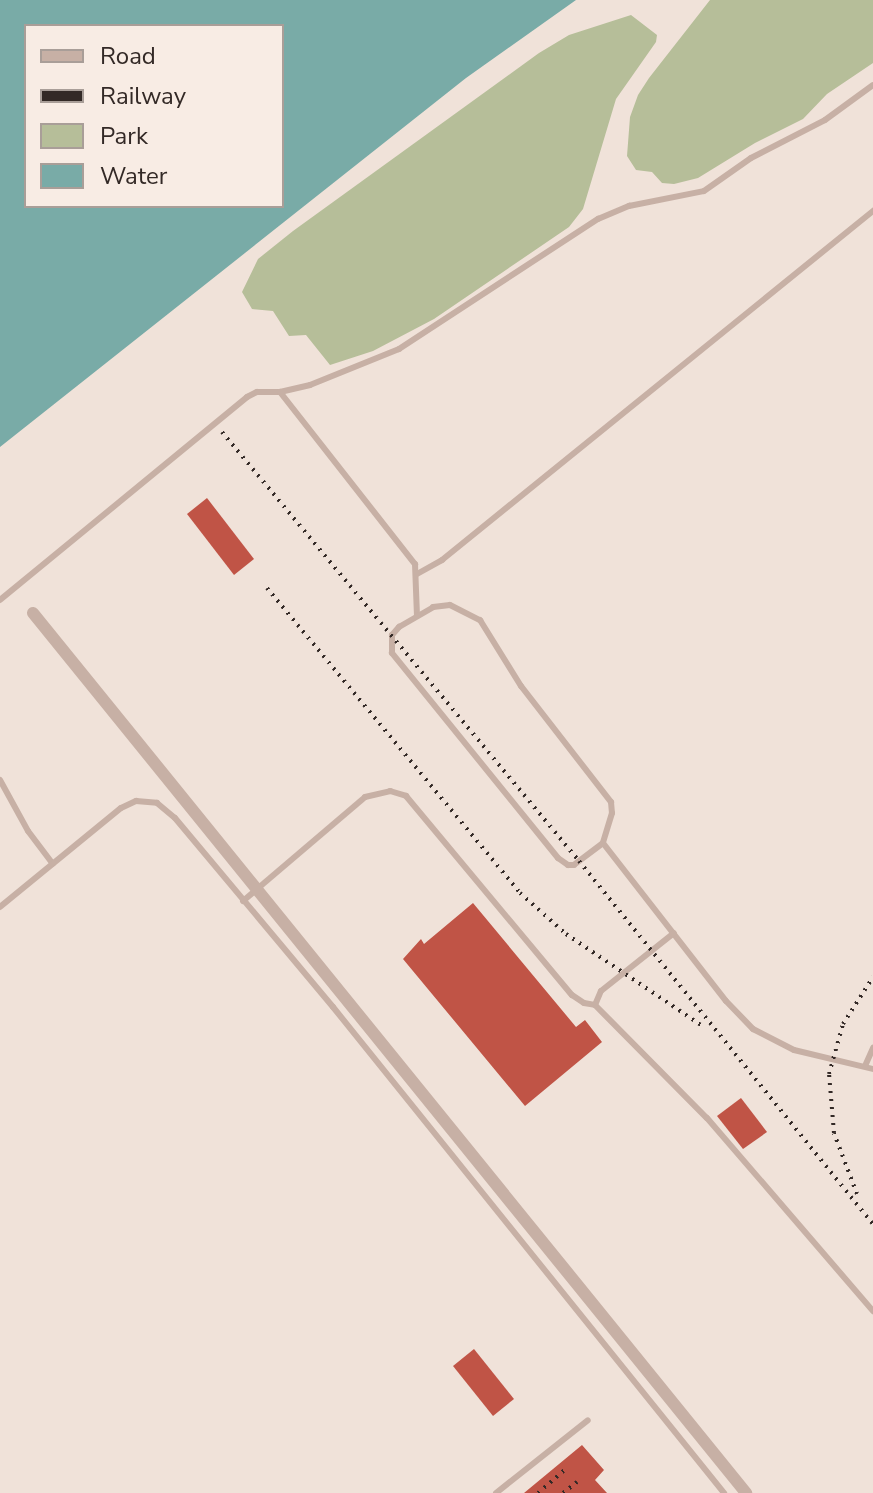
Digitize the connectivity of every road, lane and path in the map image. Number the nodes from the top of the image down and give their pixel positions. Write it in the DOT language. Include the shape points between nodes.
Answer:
graph roads {
  1 [pos="873,85"];
  2 [pos="873,211"];
  3 [pos="280,392"];
  4 [pos="417,574"];
  5 [pos="0,600"];
  6 [pos="33,613"];
  7 [pos="417,616"];
  8 [pos="0,780"];
  9 [pos="603,843"];
  10 [pos="53,864"];
  11 [pos="257,889"];
  12 [pos="243,901"];
  13 [pos="0,907"];
  14 [pos="674,933"];
  15 [pos="595,1005"];
  16 [pos="873,1048"];
  17 [pos="869,1068"];
  18 [pos="873,1311"];
  19 [pos="588,1420"];
  20 [pos="496,1493"];
  21 [pos="724,1493"];
  22 [pos="746,1493"];
  1 -- 3 [label="lane" via="825,120 751,158 704,191 606,215 417,340 310,385"];
  2 -- 4 [label="lane" via="442,560"];
  3 -- 4 [label="lane" via="408,553"];
  3 -- 5 [label="lane" via="247,397"];
  4 -- 7 [label="lane"];
  6 -- 11 [label="street"];
  7 -- 9 [label="lane" via="450,605 480,620 521,686 606,792 612,813"];
  7 -- 9 [label="lane" via="392,635 389,645 396,661 564,863 574,865"];
  8 -- 10 [label="lane"];
  9 -- 14 [label="lane"];
  10 -- 12 [label="lane" via="121,808 146,800 175,818"];
  10 -- 13 [label="lane"];
  11 -- 12 [label="lane"];
  11 -- 15 [label="lane" via="365,797 399,793 413,802 572,995"];
  11 -- 22 [label="street"];
  12 -- 21 [label="lane"];
  14 -- 15 [label="lane" via="601,991"];
  14 -- 17 [label="lane" via="753,1029 794,1050"];
  15 -- 18 [label="lane" via="707,1118"];
  16 -- 17 [label="lane"];
  19 -- 20 [label="lane"];
}
